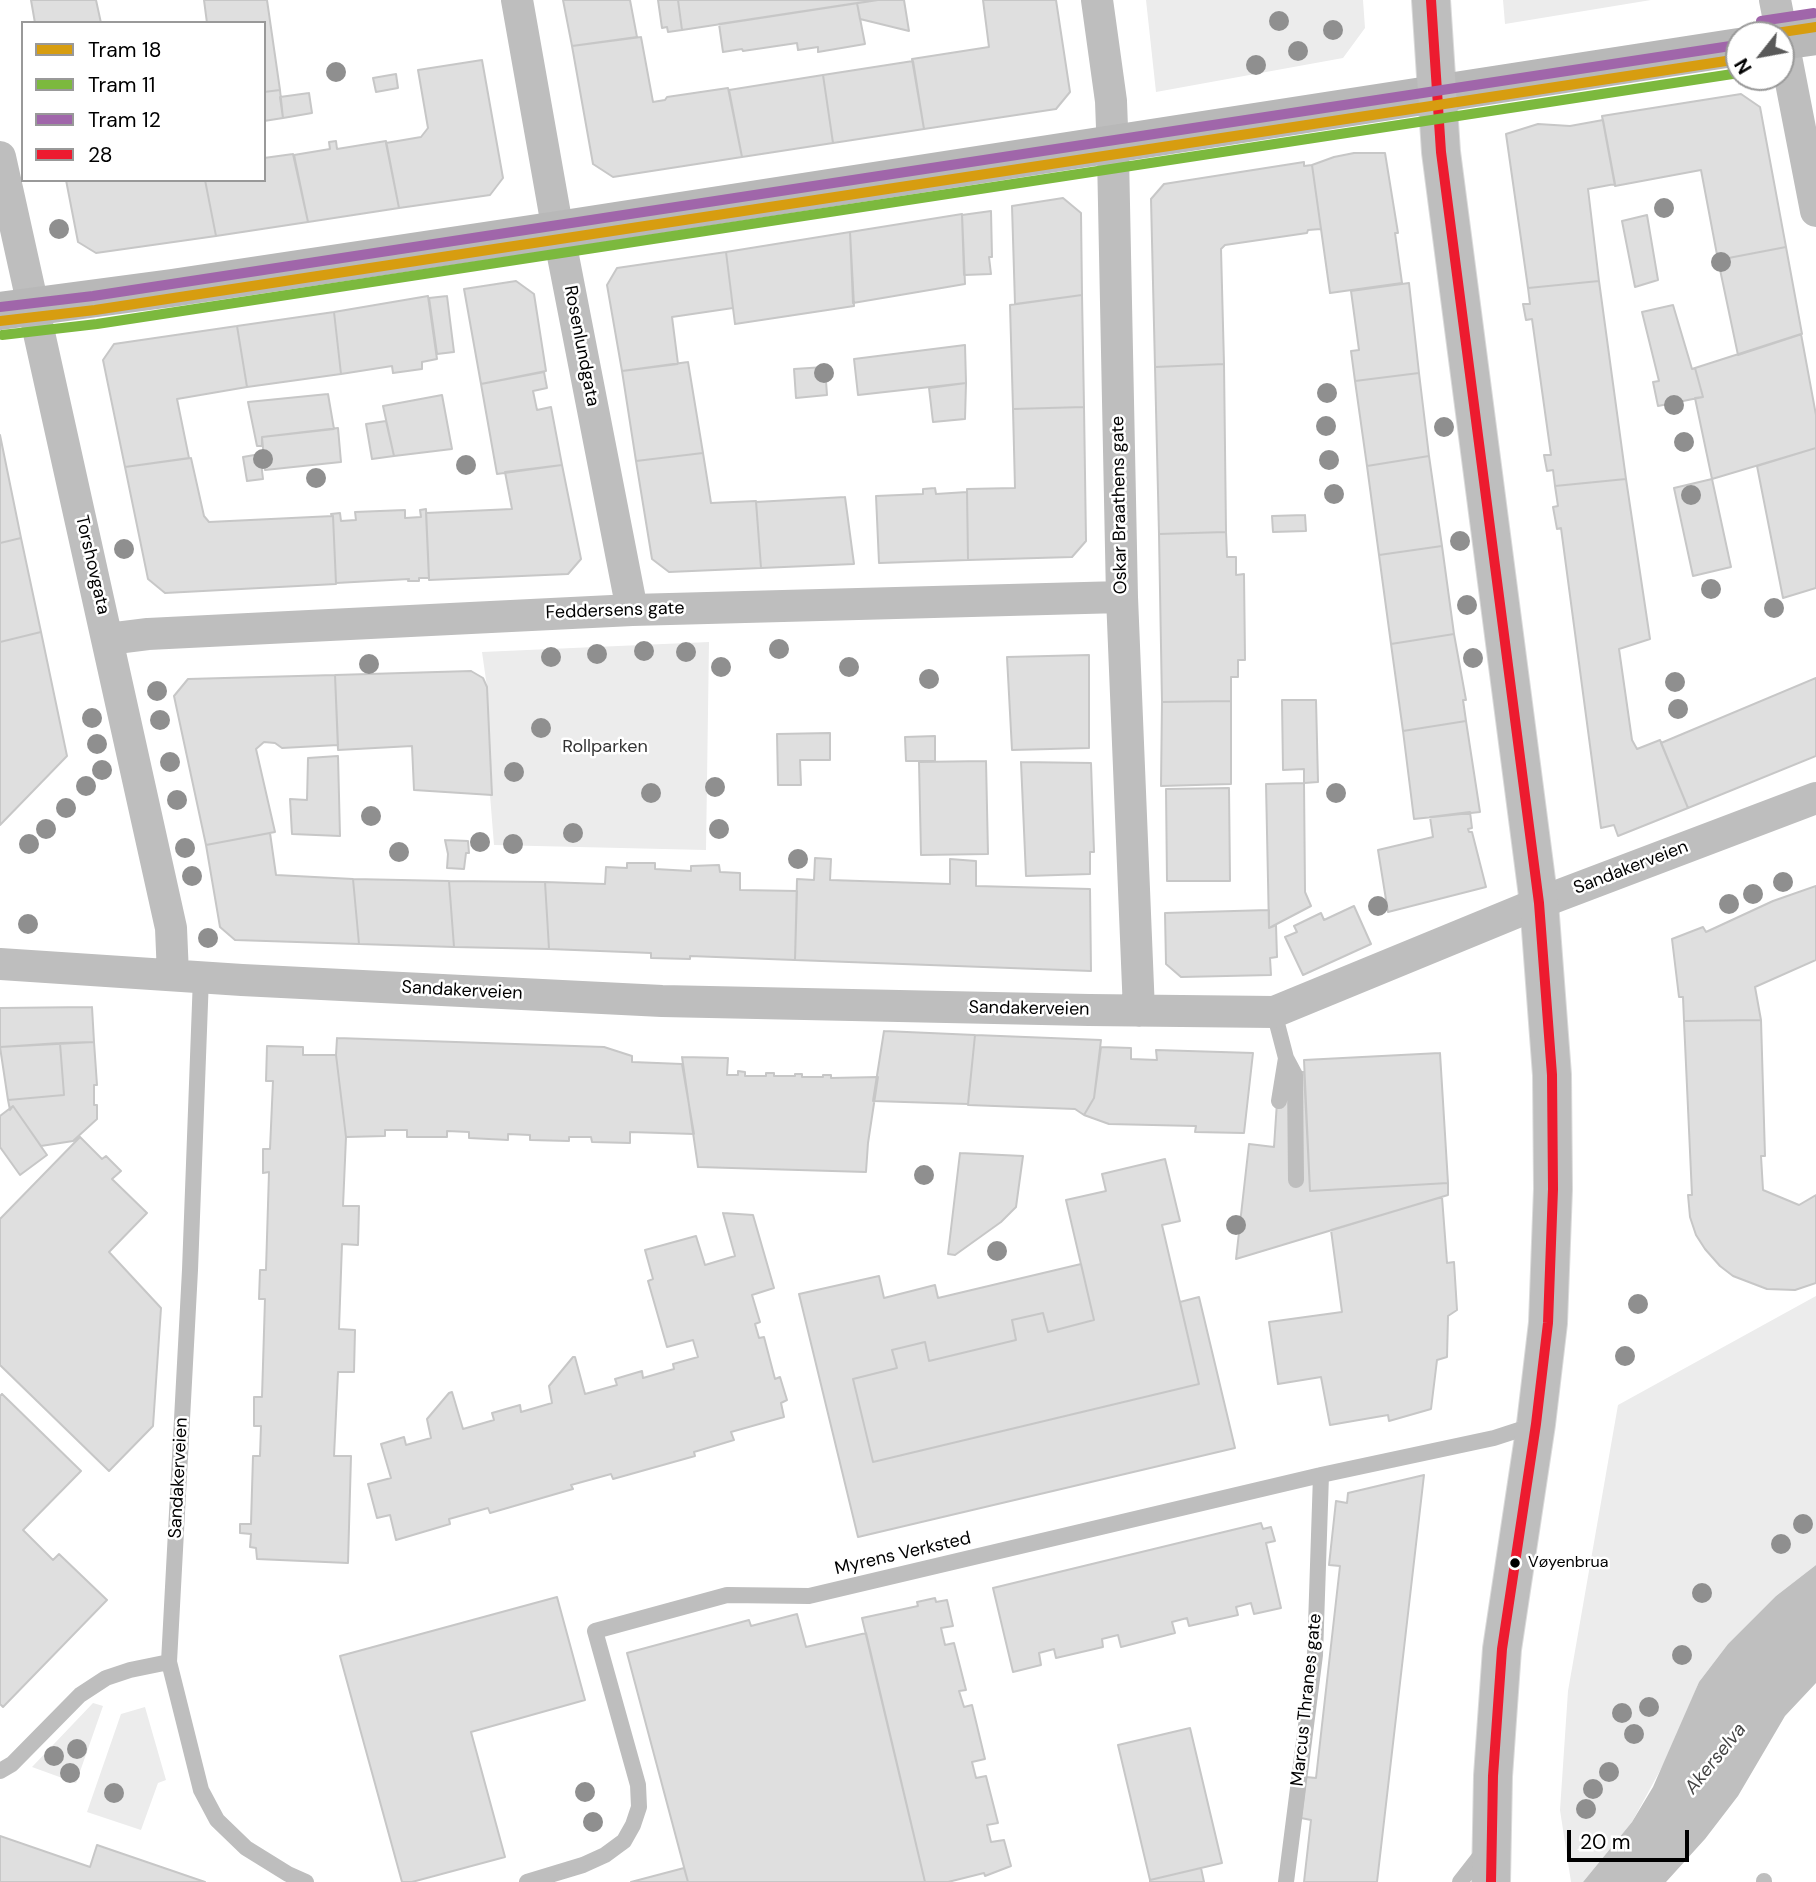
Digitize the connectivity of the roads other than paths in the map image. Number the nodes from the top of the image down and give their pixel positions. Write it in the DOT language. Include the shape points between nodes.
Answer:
graph roads {
  1 [pos="517,0"];
  2 [pos="1097,0"];
  3 [pos="1431,0"];
  4 [pos="1775,0"];
  5 [pos="1785,21"];
  6 [pos="1725,49"];
  7 [pos="1795,54"];
  8 [pos="1438,94"];
  9 [pos="1113,145"];
  10 [pos="0,156"];
  11 [pos="1816,211"];
  12 [pos="558,230"];
  13 [pos="17,309"];
  14 [pos="1122,597"];
  15 [pos="632,610"];
  16 [pos="108,639"];
  17 [pos="1816,798"];
  18 [pos="1539,903"];
  19 [pos="0,964"];
  20 [pos="187,976"];
  21 [pos="1139,1011"];
  22 [pos="1274,1012"];
  23 [pos="1286,1058"];
  24 [pos="1279,1101"];
  25 [pos="1296,1180"];
  26 [pos="1536,1424"];
  27 [pos="1321,1475"];
  28 [pos="169,1662"];
  29 [pos="0,1771"];
  30 [pos="1491,1842"];
  31 [pos="306,1882"];
  32 [pos="527,1882"];
  33 [pos="1286,1882"];
  34 [pos="1460,1882"];
  35 [pos="1491,1882"];
  1 -- 12 [label="street, Rosenlundgata"];
  2 -- 9 [label="street, Oskar Braathens gate"];
  3 -- 8 [label="main road"];
  4 -- 5 [label="street"];
  6 -- 8 [label="main road"];
  7 -- 11 [label="street"];
  8 -- 9 [label="main road"];
  8 -- 18 [label="main road" via="1441,152"];
  9 -- 12 [label="main road"];
  9 -- 14 [label="street, Oskar Braathens gate"];
  10 -- 13 [label="street, Torshovgata"];
  12 -- 13 [label="main road"];
  12 -- 15 [label="street, Rosenlundgata"];
  13 -- 16 [label="street, Torshovgata"];
  14 -- 15 [label="street, Feddersens gate"];
  14 -- 21 [label="street, Oskar Braathens gate"];
  15 -- 16 [label="street, Feddersens gate"];
  16 -- 20 [label="street, Torshovgata" via="171,928"];
  17 -- 18 [label="street, Sandakerveien"];
  18 -- 22 [label="street, Sandakerveien"];
  18 -- 26 [label="main road" via="1554,1142 1548,1323"];
  19 -- 20 [label="street, Sandakerveien"];
  20 -- 21 [label="street, Sandakerveien" via="662,1001"];
  20 -- 28 [label="lane, Sandakerveien" via="190,1270"];
  21 -- 22 [label="street, Sandakerveien"];
  22 -- 23 [label="lane"];
  23 -- 24 [label="lane"];
  23 -- 25 [label="lane" via="1295,1075"];
  26 -- 27 [label="lane, Myrens Verksted" via="1494,1438"];
  26 -- 30 [label="main road" via="1502,1649"];
  27 -- 32 [label="lane, Myrens Verksted" via="809,1596 727,1595 595,1632 638,1785 639,1807 624,1841 605,1856"];
  27 -- 33 [label="lane, Marcus Thranes gate" via="1315,1655"];
  28 -- 29 [label="lane" via="97,1683"];
  28 -- 31 [label="lane, Sandakerveien" via="201,1790 217,1820 246,1848"];
  30 -- 34 [label="lane"];
  30 -- 35 [label="main road"];
}
